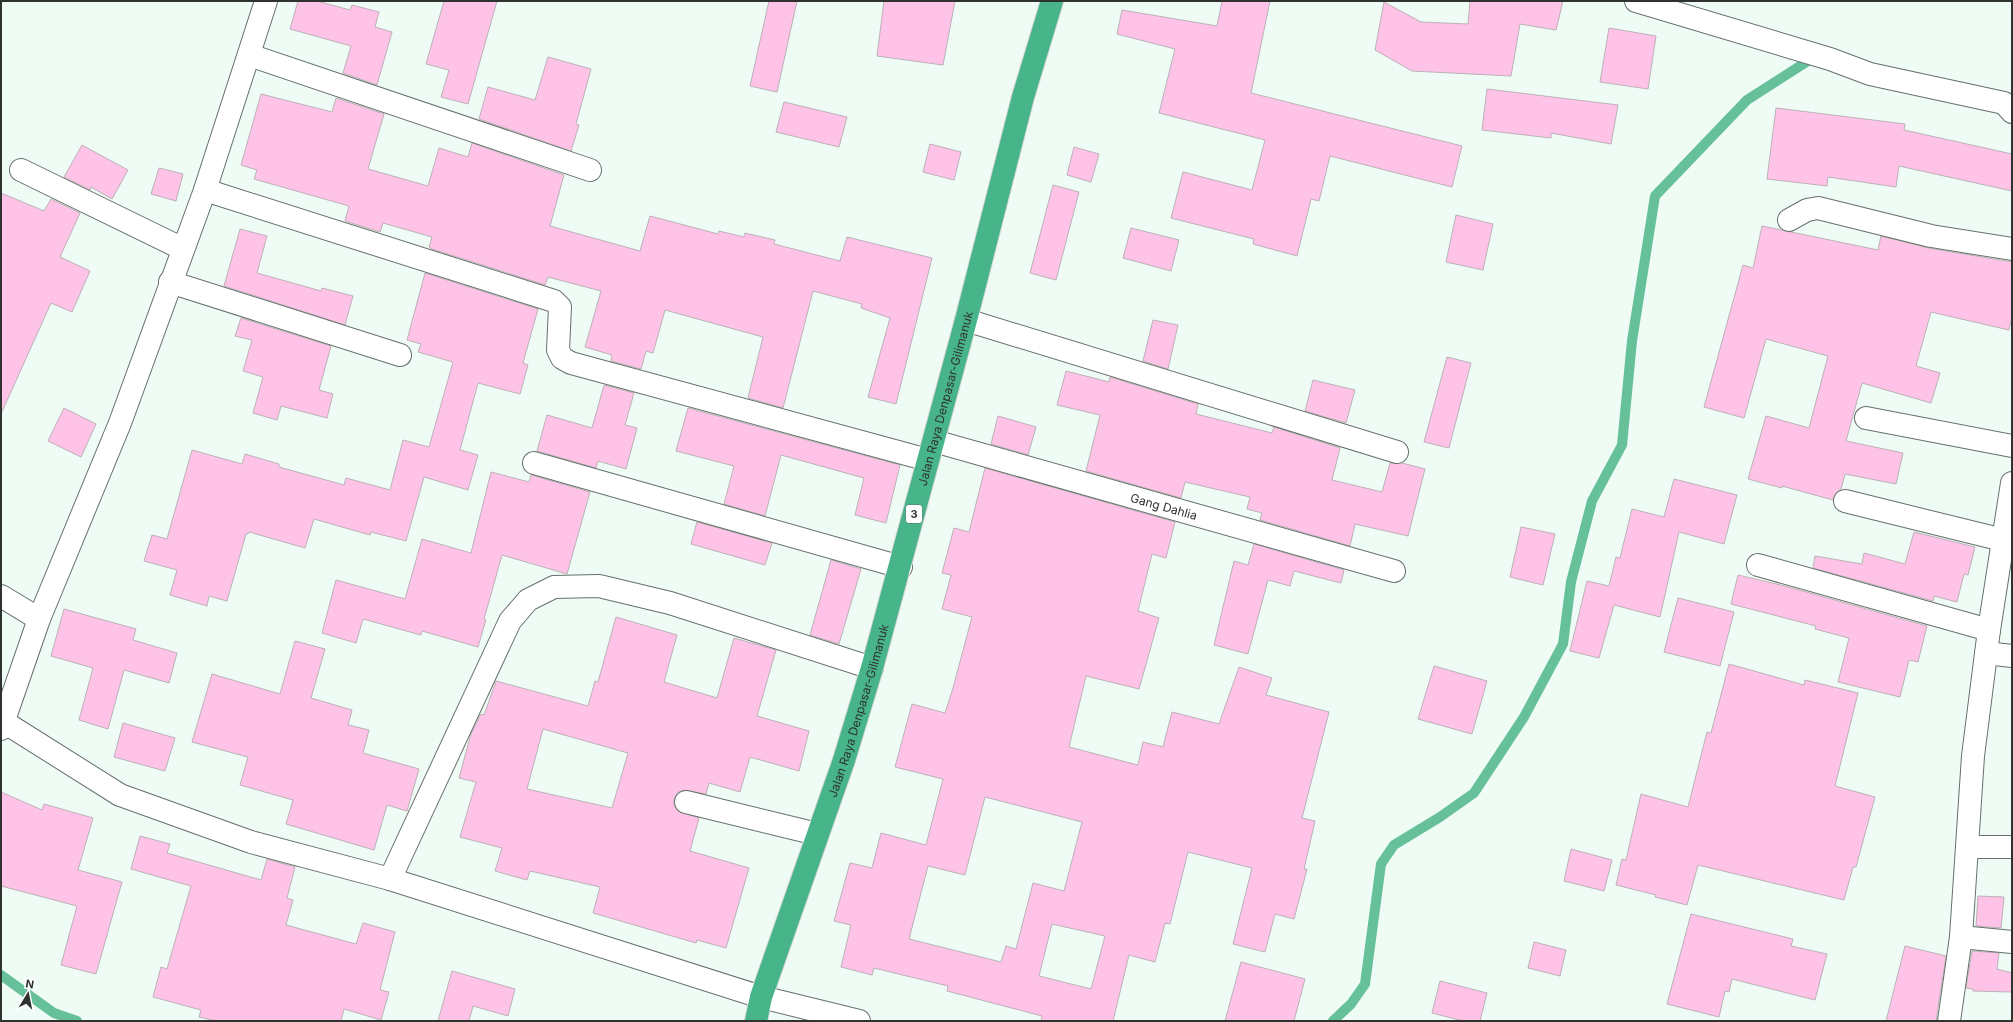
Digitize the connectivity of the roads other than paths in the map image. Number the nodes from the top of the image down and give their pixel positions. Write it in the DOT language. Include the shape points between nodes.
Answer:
graph roads {
  1 [pos="266,1"];
  2 [pos="1052,1"];
  3 [pos="1636,1"];
  4 [pos="249,55"];
  5 [pos="2012,112"];
  6 [pos="21,170"];
  7 [pos="590,170"];
  8 [pos="205,190"];
  9 [pos="1789,220"];
  10 [pos="183,249"];
  11 [pos="2012,249"];
  12 [pos="170,282"];
  13 [pos="966,320"];
  14 [pos="400,356"];
  15 [pos="1866,418"];
  16 [pos="2012,446"];
  17 [pos="931,450"];
  18 [pos="1397,452"];
  19 [pos="534,463"];
  20 [pos="2012,483"];
  21 [pos="1845,501"];
  22 [pos="2003,540"];
  23 [pos="1758,565"];
  24 [pos="901,567"];
  25 [pos="1394,571"];
  26 [pos="1,596"];
  27 [pos="39,619"];
  28 [pos="1989,630"];
  29 [pos="1986,653"];
  30 [pos="2012,656"];
  31 [pos="872,668"];
  32 [pos="2,726"];
  33 [pos="686,802"];
  34 [pos="817,834"];
  35 [pos="1967,847"];
  36 [pos="2012,847"];
  37 [pos="390,879"];
  38 [pos="1961,937"];
  39 [pos="2012,942"];
  40 [pos="761,997"];
  41 [pos="756,1021"];
  42 [pos="859,1021"];
  43 [pos="1949,1021"];
  1 -- 4 [label="street"];
  2 -- 13 [label="highway, Jalan Raya Denpasar-Gilimanuk / 3" via="1024,97"];
  3 -- 5 [label="street" via="1830,59 1870,74 2004,103"];
  4 -- 7 [label="street"];
  4 -- 8 [label="street"];
  6 -- 10 [label="street"];
  8 -- 10 [label="street"];
  8 -- 17 [label="street, Gang Dahlia" via="554,301 560,307 558,350 562,358 571,363"];
  9 -- 11 [label="street" via="1807,210 1818,208 1931,236"];
  10 -- 12 [label="street"];
  12 -- 14 [label="street"];
  12 -- 27 [label="street" via="120,423"];
  13 -- 17 [label="highway, Jalan Raya Denpasar-Gilimanuk / 3"];
  13 -- 18 [label="street"];
  15 -- 16 [label="street"];
  17 -- 24 [label="highway, Jalan Raya Denpasar-Gilimanuk / 3"];
  17 -- 25 [label="street, Gang Dahlia"];
  19 -- 24 [label="street"];
  20 -- 22 [label="street"];
  21 -- 22 [label="street"];
  22 -- 28 [label="street"];
  23 -- 28 [label="street"];
  24 -- 31 [label="highway, Jalan Raya Denpasar-Gilimanuk / 3"];
  26 -- 27 [label="street"];
  27 -- 32 [label="street"];
  28 -- 29 [label="street"];
  29 -- 30 [label="street"];
  29 -- 35 [label="street" via="1973,756"];
  31 -- 34 [label="highway, Jalan Raya Denpasar-Gilimanuk / 3" via="844,760"];
  31 -- 37 [label="street" via="670,603 599,586 554,587 528,600 510,621"];
  32 -- 37 [label="street" via="120,795 251,842"];
  33 -- 34 [label="street"];
  34 -- 40 [label="highway, Jalan Raya Denpasar-Gilimanuk / 3"];
  35 -- 36 [label="street"];
  35 -- 38 [label="street"];
  37 -- 40 [label="street"];
  38 -- 39 [label="street"];
  38 -- 43 [label="street"];
  40 -- 41 [label="highway, Jalan Raya Denpasar-Gilimanuk / 3"];
  40 -- 42 [label="street"];
}
